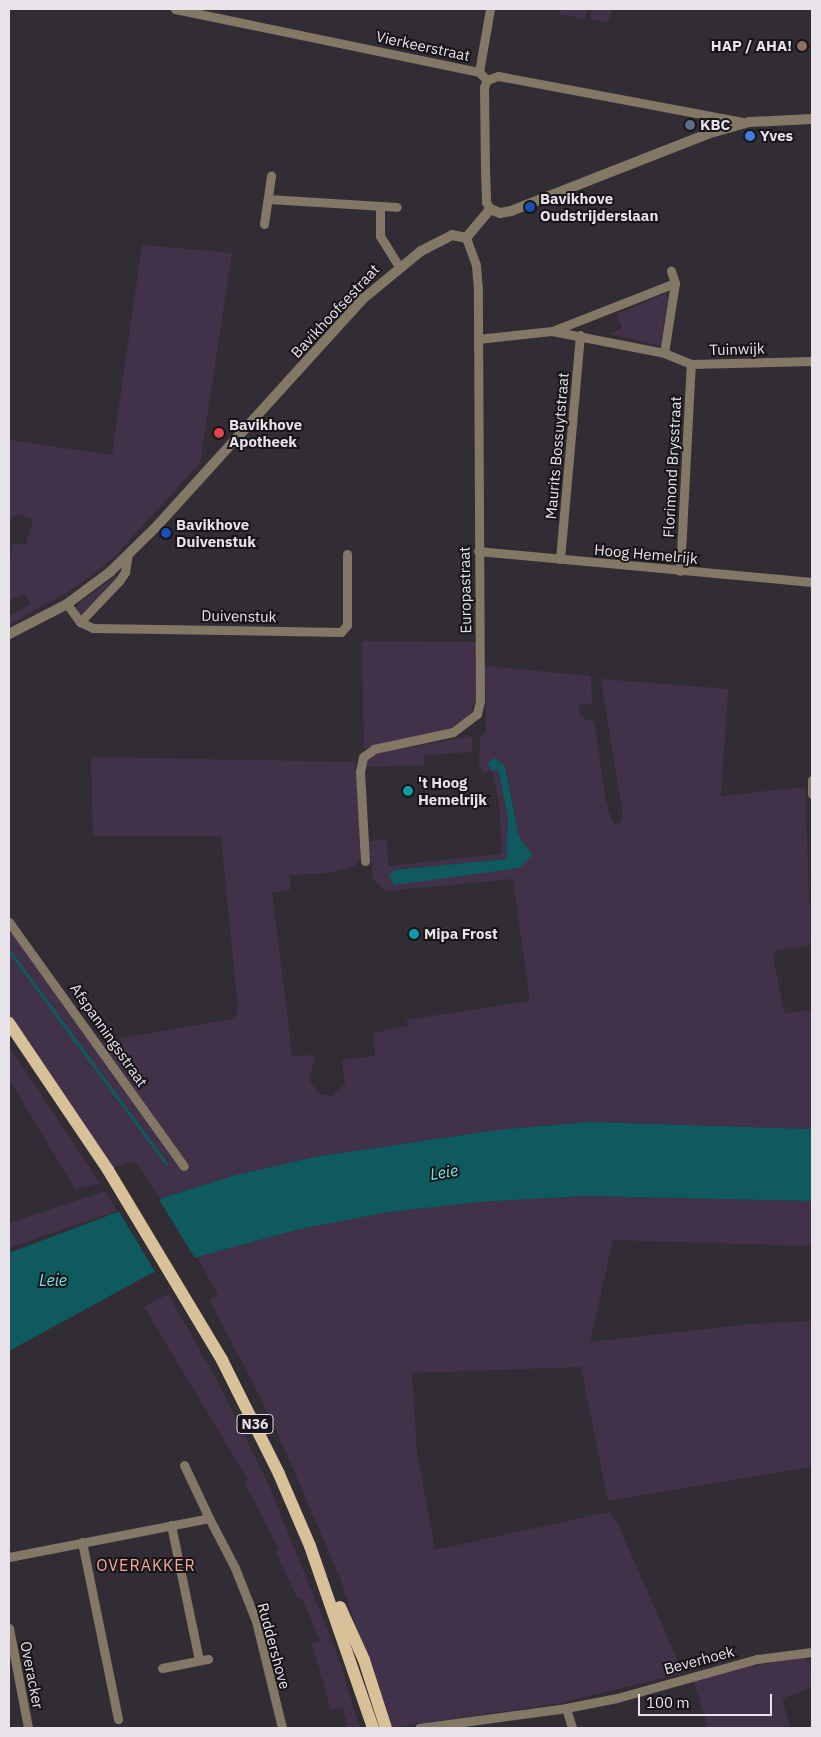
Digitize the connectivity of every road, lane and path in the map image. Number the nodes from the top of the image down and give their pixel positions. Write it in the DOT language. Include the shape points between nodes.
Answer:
graph roads {
  1 [pos="175,9"];
  2 [pos="490,9"];
  3 [pos="480,72"];
  4 [pos="487,80"];
  5 [pos="720,117"];
  6 [pos="812,119"];
  7 [pos="748,122"];
  8 [pos="723,130"];
  9 [pos="271,176"];
  10 [pos="268,199"];
  11 [pos="380,206"];
  12 [pos="397,207"];
  13 [pos="490,209"];
  14 [pos="264,224"];
  15 [pos="466,238"];
  16 [pos="399,267"];
  17 [pos="671,271"];
  18 [pos="676,283"];
  19 [pos="552,331"];
  20 [pos="580,335"];
  21 [pos="478,339"];
  22 [pos="664,353"];
  23 [pos="812,361"];
  24 [pos="690,364"];
  25 [pos="478,551"];
  26 [pos="128,554"];
  27 [pos="347,554"];
  28 [pos="560,559"];
  29 [pos="680,570"];
  30 [pos="812,582"];
  31 [pos="67,604"];
  32 [pos="80,622"];
  33 [pos="9,634"];
  34 [pos="812,780"];
  35 [pos="812,794"];
  36 [pos="365,861"];
  37 [pos="9,922"];
  38 [pos="9,1023"];
  39 [pos="184,1166"];
  40 [pos="184,1465"];
  41 [pos="209,1518"];
  42 [pos="171,1526"];
  43 [pos="82,1542"];
  44 [pos="310,1546"];
  45 [pos="9,1557"];
  46 [pos="9,1628"];
  47 [pos="812,1652"];
  48 [pos="162,1668"];
  49 [pos="566,1708"];
  50 [pos="118,1718"];
  51 [pos="28,1728"];
  52 [pos="282,1728"];
  53 [pos="373,1728"];
  54 [pos="386,1728"];
  55 [pos="419,1728"];
  56 [pos="572,1728"];
  1 -- 3 [label="street, Vierkeerstraat"];
  2 -- 3 [label="street"];
  3 -- 4 [label="street, Vierkeerstraat"];
  4 -- 5 [label="street" via="498,76"];
  4 -- 13 [label="street" via="484,87 485,169 486,202"];
  5 -- 7 [label="street"];
  5 -- 8 [label="street"];
  6 -- 7 [label="street"];
  7 -- 8 [label="street"];
  8 -- 13 [label="street" via="511,211 500,213"];
  9 -- 10 [label="street"];
  10 -- 11 [label="street"];
  10 -- 14 [label="street"];
  11 -- 12 [label="street"];
  11 -- 16 [label="street" via="380,236"];
  13 -- 15 [label="street"];
  15 -- 16 [label="street, Bavikhoofsestraat" via="456,235 444,238"];
  15 -- 21 [label="street, Europastraat" via="476,265"];
  16 -- 26 [label="street, Bavikhoofsestraat" via="364,298"];
  17 -- 18 [label="street"];
  18 -- 19 [label="street, Tuinwijk"];
  18 -- 22 [label="street"];
  19 -- 20 [label="street, Tuinwijk"];
  19 -- 21 [label="street, Tuinwijk"];
  20 -- 22 [label="street, Tuinwijk"];
  20 -- 28 [label="street, Maurits Bossuytstraat"];
  21 -- 25 [label="street, Europastraat"];
  22 -- 24 [label="street, Tuinwijk"];
  23 -- 24 [label="street, Tuinwijk"];
  24 -- 29 [label="street, Florimond Brysstraat"];
  25 -- 28 [label="street, Hoog Hemelrijk"];
  25 -- 36 [label="street, Europastraat" via="480,701 477,714 452,732 374,749 363,757 360,772"];
  26 -- 31 [label="street, Bavikhoofsestraat"];
  26 -- 32 [label="street, Bavikhoofsestraat" via="125,572 119,581"];
  27 -- 32 [label="street, Duivenstuk" via="348,625 340,632 93,628"];
  28 -- 29 [label="street, Hoog Hemelrijk"];
  29 -- 30 [label="street, Hoog Hemelrijk"];
  31 -- 32 [label="street"];
  31 -- 33 [label="street, Bavikhoofsestraat"];
  34 -- 35 [label="street"];
  37 -- 39 [label="street, Afspanningsstraat"];
  38 -- 44 [label="main road, N36" via="108,1170 191,1306 249,1412"];
  40 -- 41 [label="street, Ruddershove"];
  41 -- 42 [label="street"];
  41 -- 52 [label="street, Ruddershove" via="235,1568 256,1621"];
  42 -- 43 [label="street"];
  42 -- 48 [label="street" via="203,1660"];
  43 -- 45 [label="street"];
  43 -- 50 [label="street"];
  44 -- 53 [label="main road, N36"];
  44 -- 54 [label="main road" via="364,1660"];
  46 -- 51 [label="street, Overacker"];
  47 -- 49 [label="street, Beverhoek" via="757,1659 617,1698"];
  49 -- 55 [label="street, Beverhoek"];
  49 -- 56 [label="street"];
}
